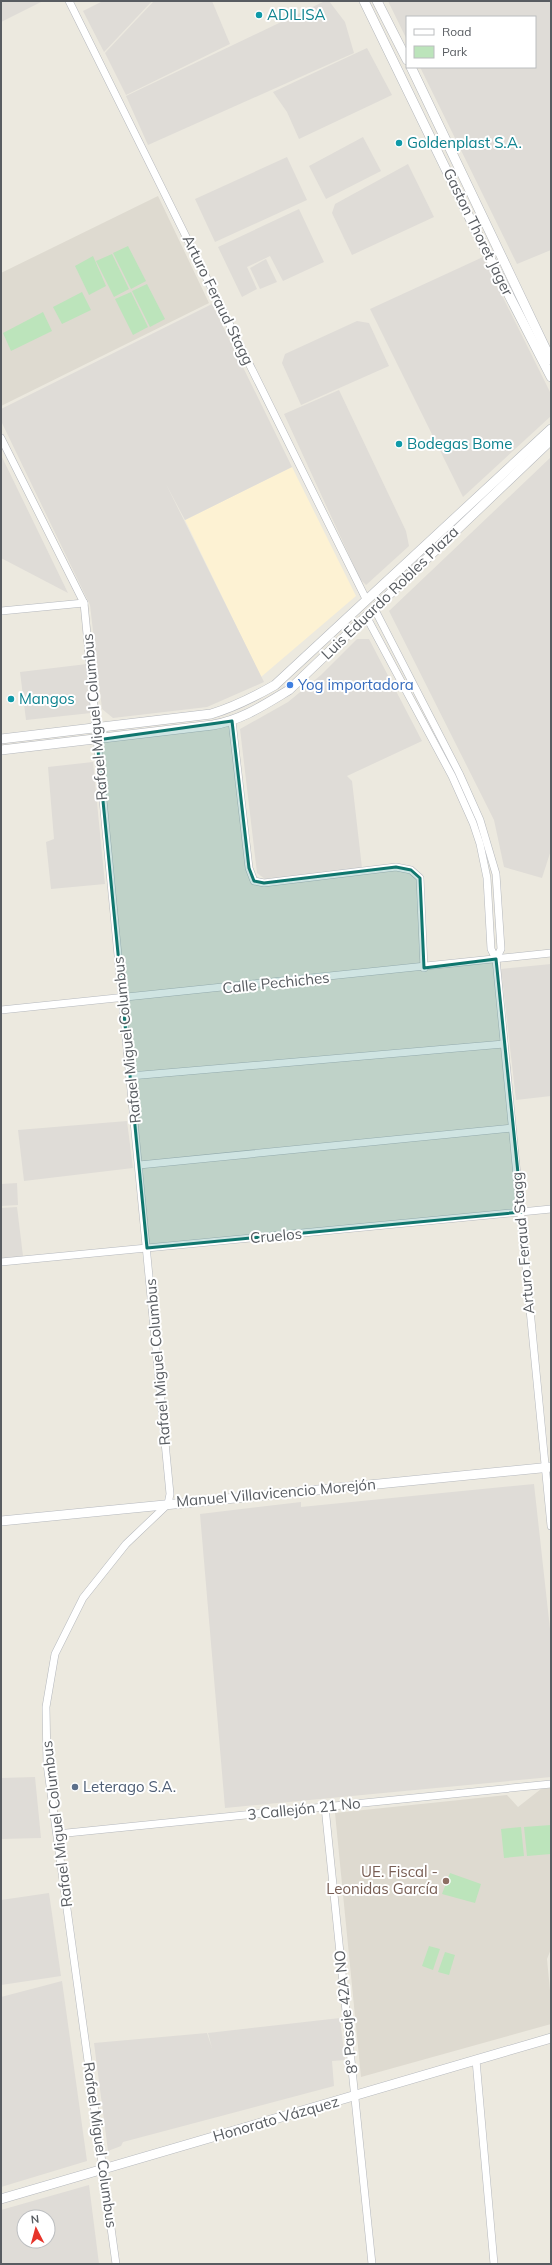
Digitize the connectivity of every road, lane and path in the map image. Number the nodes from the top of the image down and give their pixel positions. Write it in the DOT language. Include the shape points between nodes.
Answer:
graph roads {
  1 [pos="69,1"];
  2 [pos="364,1"];
  3 [pos="377,1"];
  4 [pos="406,58"];
  5 [pos="410,68"];
  6 [pos="551,360"];
  7 [pos="551,377"];
  8 [pos="551,429"];
  9 [pos="1,438"];
  10 [pos="551,440"];
  11 [pos="366,599"];
  12 [pos="84,603"];
  13 [pos="374,608"];
  14 [pos="1,611"];
  15 [pos="366,616"];
  16 [pos="232,721"];
  17 [pos="96,728"];
  18 [pos="1,739"];
  19 [pos="97,740"];
  20 [pos="1,750"];
  21 [pos="551,954"];
  22 [pos="496,959"];
  23 [pos="424,968"];
  24 [pos="123,998"];
  25 [pos="1,1010"];
  26 [pos="504,1044"];
  27 [pos="130,1076"];
  28 [pos="512,1128"];
  29 [pos="139,1165"];
  30 [pos="551,1209"];
  31 [pos="522,1212"];
  32 [pos="147,1248"];
  33 [pos="1,1262"];
  34 [pos="548,1467"];
  35 [pos="168,1504"];
  36 [pos="1,1521"];
  37 [pos="551,1526"];
  38 [pos="551,1784"];
  39 [pos="325,1807"];
  40 [pos="57,1834"];
  41 [pos="551,2038"];
  42 [pos="476,2060"];
  43 [pos="354,2096"];
  44 [pos="103,2170"];
  45 [pos="1,2200"];
  46 [pos="116,2264"];
  47 [pos="372,2264"];
  48 [pos="494,2264"];
  1 -- 11 [label="street, Arturo Feraud Stagg"];
  2 -- 7 [label="street, Gaston Thoret Jager" via="475,230"];
  3 -- 4 [label="street"];
  5 -- 6 [label="street, Gaston Thoret Jager"];
  8 -- 11 [label="street, Luis Eduardo Robles Plaza"];
  9 -- 12 [label="street, Rafael Miguel Columbus"];
  10 -- 13 [label="street, Luis Eduardo Robles Plaza"];
  11 -- 17 [label="street, Luis Eduardo Robles Plaza" via="275,685 231,708 212,714"];
  12 -- 14 [label="street"];
  12 -- 17 [label="street, Rafael Miguel Columbus"];
  13 -- 15 [label="street, Luis Eduardo Robles Plaza"];
  13 -- 22 [label="street, Arturo Feraud Stagg" via="459,773 480,820 496,874 501,949"];
  15 -- 16 [label="street, Luis Eduardo Robles Plaza" via="289,690 254,712"];
  15 -- 22 [label="street, Arturo Feraud Stagg" via="452,776 474,823 484,861 491,950"];
  16 -- 19 [label="street, Luis Eduardo Robles Plaza"];
  16 -- 23 [label="street" via="249,868 254,881 264,883 396,867 411,870 420,878"];
  17 -- 18 [label="street, Luis Eduardo Robles Plaza"];
  17 -- 19 [label="street, Rafael Miguel Columbus"];
  19 -- 20 [label="street, Luis Eduardo Robles Plaza"];
  19 -- 24 [label="street, Rafael Miguel Columbus"];
  21 -- 22 [label="street, Calle Pechiches"];
  22 -- 23 [label="street, Calle Pechiches"];
  22 -- 26 [label="street, Arturo Feraud Stagg"];
  23 -- 24 [label="street, Calle Pechiches"];
  24 -- 25 [label="street, Calle Pechiches"];
  24 -- 27 [label="street, Rafael Miguel Columbus"];
  26 -- 27 [label="street"];
  26 -- 28 [label="street, Arturo Feraud Stagg"];
  27 -- 29 [label="street, Rafael Miguel Columbus"];
  28 -- 29 [label="street"];
  28 -- 31 [label="street, Arturo Feraud Stagg"];
  29 -- 32 [label="street, Rafael Miguel Columbus"];
  30 -- 31 [label="street, Cruelos"];
  31 -- 32 [label="street, Cruelos"];
  31 -- 34 [label="street, Arturo Feraud Stagg" via="531,1336"];
  32 -- 33 [label="street, Cruelos"];
  32 -- 35 [label="street, Rafael Miguel Columbus" via="170,1494"];
  34 -- 35 [label="street, Manuel Villavicencio Morejón"];
  34 -- 37 [label="street, Arturo Feraud Stagg"];
  35 -- 36 [label="street, Manuel Villavicencio Morejón"];
  35 -- 40 [label="street, Rafael Miguel Columbus" via="126,1544 83,1598 55,1654 46,1707 47,1764"];
  38 -- 39 [label="street, 3 Callejón 21 No"];
  39 -- 40 [label="street, 3 Callejón 21 No"];
  39 -- 43 [label="street, 8º Pasaje 42A NO"];
  40 -- 44 [label="street, Rafael Miguel Columbus"];
  41 -- 42 [label="street, Honorato Vázquez"];
  42 -- 43 [label="street, Honorato Vázquez"];
  42 -- 48 [label="street"];
  43 -- 44 [label="street, Honorato Vázquez"];
  43 -- 47 [label="street, 8º Pasaje 42A NO"];
  44 -- 45 [label="street, Honorato Vázquez"];
  44 -- 46 [label="street, Rafael Miguel Columbus"];
}
